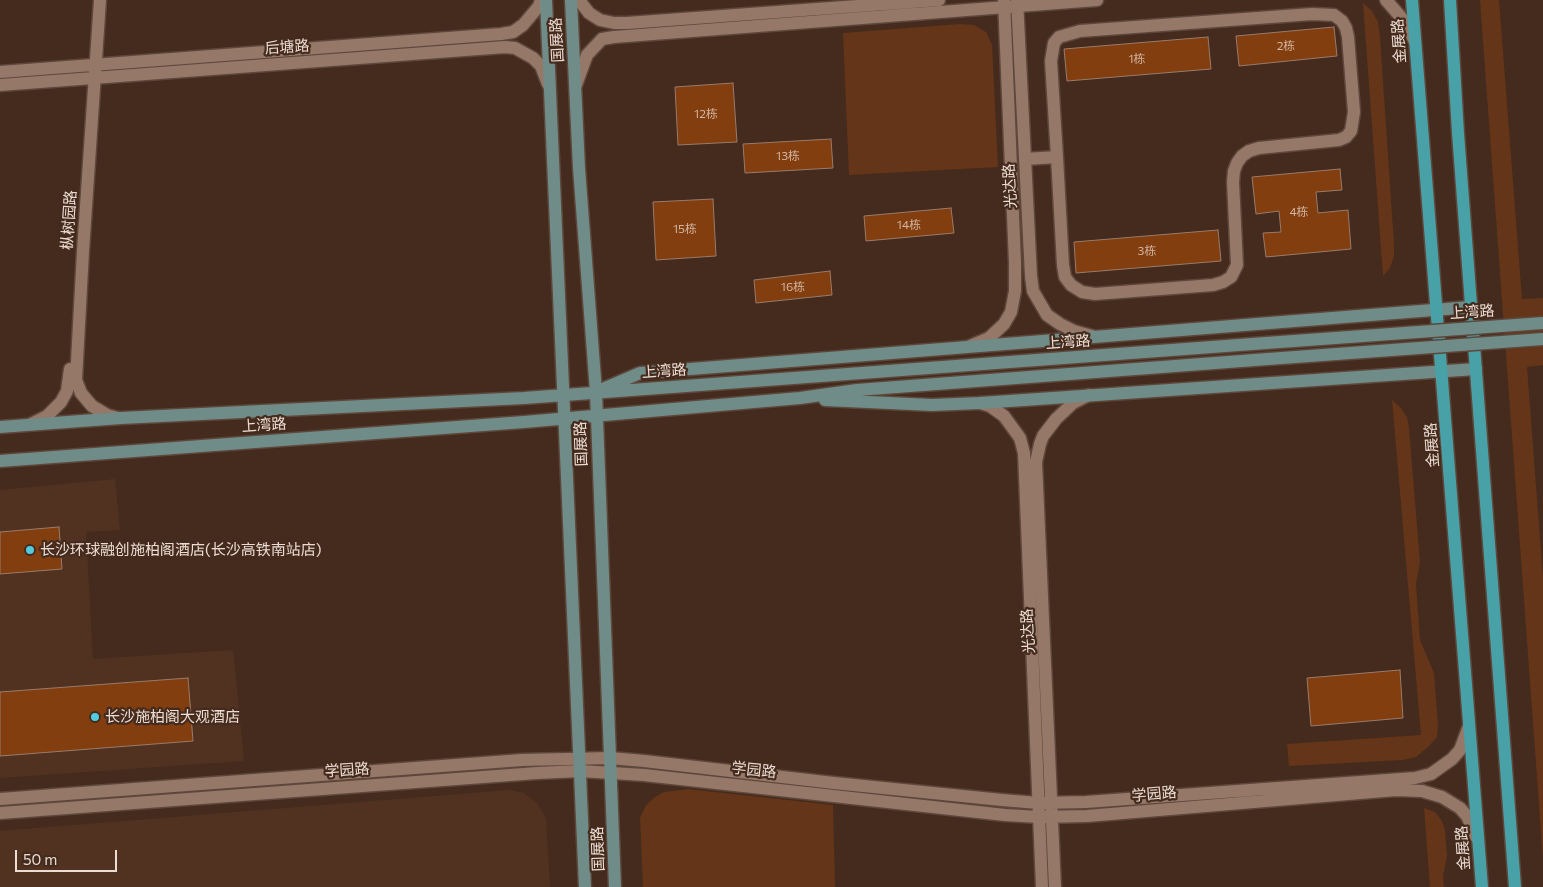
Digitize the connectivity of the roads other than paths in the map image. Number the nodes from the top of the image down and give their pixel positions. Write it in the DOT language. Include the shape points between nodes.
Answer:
graph roads {
  1 [pos="94,0"];
  2 [pos="100,0"];
  3 [pos="541,0"];
  4 [pos="546,0"];
  5 [pos="571,0"];
  6 [pos="579,0"];
  7 [pos="939,0"];
  8 [pos="1097,0"];
  9 [pos="1386,0"];
  10 [pos="1412,0"];
  11 [pos="1450,0"];
  12 [pos="1018,3"];
  13 [pos="1004,4"];
  14 [pos="1416,44"];
  15 [pos="93,64"];
  16 [pos="0,72"];
  17 [pos="92,78"];
  18 [pos="0,85"];
  19 [pos="575,93"];
  20 [pos="551,94"];
  21 [pos="1056,157"];
  22 [pos="1025,159"];
  23 [pos="1471,307"];
  24 [pos="1437,310"];
  25 [pos="1543,323"];
  26 [pos="1094,336"];
  27 [pos="1543,339"];
  28 [pos="969,347"];
  29 [pos="1476,369"];
  30 [pos="1442,371"];
  31 [pos="596,392"];
  32 [pos="564,394"];
  33 [pos="1088,395"];
  34 [pos="800,398"];
  35 [pos="980,403"];
  36 [pos="597,415"];
  37 [pos="121,418"];
  38 [pos="565,418"];
  39 [pos="31,424"];
  40 [pos="0,427"];
  41 [pos="0,461"];
  42 [pos="1470,723"];
  43 [pos="610,758"];
  44 [pos="580,765"];
  45 [pos="611,772"];
  46 [pos="0,799"];
  47 [pos="1038,803"];
  48 [pos="1052,803"];
  49 [pos="0,813"];
  50 [pos="1039,817"];
  51 [pos="1052,817"];
  52 [pos="1479,843"];
  53 [pos="585,887"];
  54 [pos="615,887"];
  55 [pos="1042,887"];
  56 [pos="1055,887"];
  57 [pos="1482,887"];
  58 [pos="1514,887"];
  1 -- 15 [label="street, 枞树园路"];
  2 -- 15 [label="street, 枞树园路"];
  3 -- 15 [label="street, 后塘路" via="524,25 513,32 501,34"];
  4 -- 20 [label="main road, 国展路"];
  5 -- 19 [label="main road, 国展路"];
  6 -- 7 [label="street" via="589,13 600,20 627,23"];
  8 -- 12 [label="street"];
  9 -- 14 [label="street" via="1406,23"];
  10 -- 14 [label="main road, 金展路"];
  11 -- 23 [label="main road"];
  12 -- 13 [label="street"];
  12 -- 22 [label="street, 光达路"];
  13 -- 19 [label="street" via="602,39 587,55"];
  13 -- 28 [label="street, 光达路" via="1015,291 1011,312 1004,324 989,338"];
  14 -- 24 [label="main road, 金展路"];
  15 -- 16 [label="street, 后塘路"];
  15 -- 17 [label="street, 枞树园路"];
  17 -- 18 [label="street, 后塘路"];
  17 -- 20 [label="street, 后塘路" via="505,47 524,52 541,66"];
  17 -- 37 [label="street, 枞树园路" via="76,380 81,393 92,406 107,415"];
  17 -- 39 [label="street, 枞树园路" via="69,382 61,402 47,416"];
  19 -- 31 [label="main road, 国展路"];
  20 -- 32 [label="main road, 国展路"];
  21 -- 21 [label="street" via="1063,264 1065,277 1071,285 1082,292 1095,294 1222,282 1231,277 1237,265 1233,182 1234,171 1242,156 1259,148 1339,140 1351,131 1354,112 1346,28 1334,15 1312,14 1080,31 1059,37 1054,43 1051,61"];
  21 -- 22 [label="street"];
  22 -- 26 [label="street, 光达路" via="1033,291 1047,315 1084,335"];
  23 -- 24 [label="main road, 上湾路"];
  23 -- 29 [label="main road"];
  24 -- 26 [label="main road, 上湾路"];
  24 -- 30 [label="main road, 金展路"];
  25 -- 31 [label="main road, 上湾路, bridge"];
  26 -- 28 [label="main road, 上湾路"];
  27 -- 34 [label="main road, 上湾路, bridge" via="857,390"];
  28 -- 31 [label="main road, 上湾路" via="640,372"];
  29 -- 30 [label="main road, 上湾路"];
  29 -- 58 [label="main road"];
  30 -- 33 [label="main road, 上湾路"];
  30 -- 42 [label="main road, 金展路"];
  31 -- 32 [label="main road, 上湾路"];
  31 -- 36 [label="main road, 国展路"];
  32 -- 37 [label="main road, 上湾路"];
  32 -- 38 [label="main road, 国展路"];
  33 -- 35 [label="main road, 上湾路"];
  33 -- 48 [label="street, 光达路" via="1073,403 1056,419 1043,436 1036,462"];
  34 -- 35 [label="main road, 上湾路" via="904,404"];
  34 -- 36 [label="main road, 上湾路"];
  35 -- 47 [label="street, 光达路" via="1004,416 1020,438 1024,452"];
  36 -- 38 [label="main road, 上湾路"];
  36 -- 43 [label="main road, 国展路"];
  37 -- 39 [label="main road, 上湾路"];
  38 -- 41 [label="main road, 上湾路"];
  38 -- 44 [label="main road, 国展路"];
  39 -- 40 [label="main road, 上湾路"];
  42 -- 48 [label="street, 学园路" via="1460,750 1452,759 1431,774 1415,778"];
  42 -- 52 [label="main road, 金展路"];
  43 -- 44 [label="street, 学园路"];
  43 -- 45 [label="main road, 国展路"];
  43 -- 47 [label="street, 学园路"];
  44 -- 45 [label="street, 学园路"];
  44 -- 46 [label="street, 学园路" via="522,760"];
  44 -- 49 [label="street, 学园路" via="536,773"];
  44 -- 53 [label="main road, 国展路"];
  45 -- 50 [label="street, 学园路"];
  45 -- 54 [label="main road, 国展路"];
  47 -- 48 [label="street, 学园路"];
  47 -- 50 [label="street, 光达路"];
  48 -- 51 [label="street, 光达路"];
  50 -- 51 [label="street, 学园路"];
  50 -- 55 [label="street, 光达路"];
  51 -- 52 [label="street, 学园路" via="1410,790 1432,793 1452,802 1467,816"];
  51 -- 56 [label="street, 光达路"];
  52 -- 57 [label="main road, 金展路"];
}
